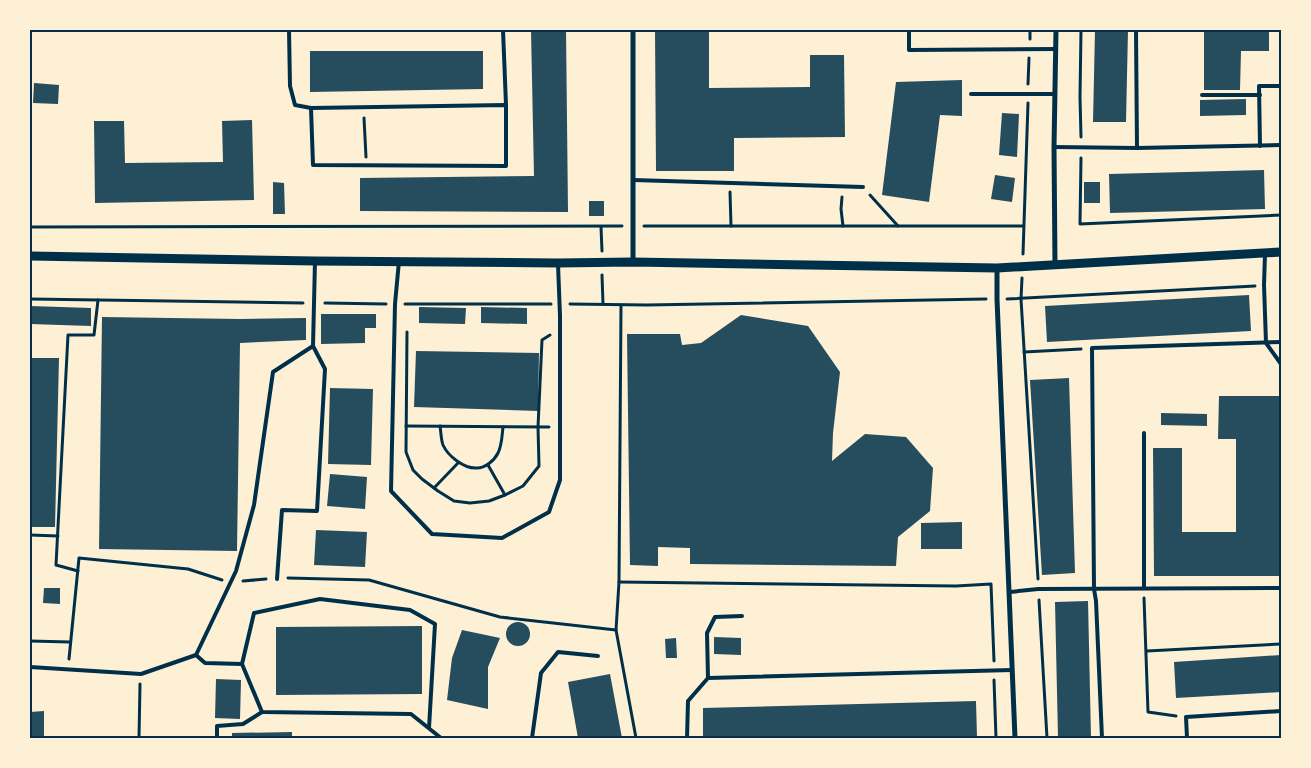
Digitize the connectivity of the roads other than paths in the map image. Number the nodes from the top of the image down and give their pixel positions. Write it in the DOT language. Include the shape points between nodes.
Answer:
graph roads {
  1 [pos="289,30"];
  2 [pos="503,30"];
  3 [pos="633,30"];
  4 [pos="909,30"];
  5 [pos="1056,30"];
  6 [pos="1136,30"];
  7 [pos="1056,49"];
  8 [pos="1281,86"];
  9 [pos="970,94"];
  10 [pos="1055,94"];
  11 [pos="1202,95"];
  12 [pos="1260,95"];
  13 [pos="506,105"];
  14 [pos="310,108"];
  15 [pos="1281,145"];
  16 [pos="1260,146"];
  17 [pos="1054,147"];
  18 [pos="1137,148"];
  19 [pos="633,180"];
  20 [pos="863,186"];
  21 [pos="1265,252"];
  22 [pos="1281,252"];
  23 [pos="30,256"];
  24 [pos="399,261"];
  25 [pos="315,262"];
  26 [pos="633,262"];
  27 [pos="558,263"];
  28 [pos="1055,265"];
  29 [pos="997,268"];
  30 [pos="1281,342"];
  31 [pos="1266,343"];
  32 [pos="313,346"];
  33 [pos="1281,364"];
  34 [pos="1144,433"];
  35 [pos="278,578"];
  36 [pos="1094,588"];
  37 [pos="1144,588"];
  38 [pos="1281,588"];
  39 [pos="1010,592"];
  40 [pos="742,616"];
  41 [pos="196,655"];
  42 [pos="598,656"];
  43 [pos="242,664"];
  44 [pos="30,667"];
  45 [pos="1012,670"];
  46 [pos="708,678"];
  47 [pos="1281,711"];
  48 [pos="262,712"];
  49 [pos="429,728"];
  50 [pos="217,738"];
  51 [pos="441,738"];
  52 [pos="532,738"];
  53 [pos="687,738"];
  54 [pos="1014,738"];
  55 [pos="1102,738"];
  56 [pos="1187,738"];
  1 -- 14 [label="lane" via="290,86 295,105"];
  2 -- 13 [label="lane"];
  3 -- 19 [label="street"];
  4 -- 7 [label="lane" via="909,50"];
  5 -- 7 [label="street"];
  6 -- 18 [label="lane"];
  7 -- 10 [label="street"];
  8 -- 12 [label="lane" via="1260,86"];
  9 -- 10 [label="lane"];
  10 -- 17 [label="street"];
  11 -- 12 [label="lane"];
  12 -- 16 [label="lane"];
  13 -- 14 [label="lane"];
  13 -- 14 [label="lane" via="506,166 313,164"];
  15 -- 16 [label="lane"];
  16 -- 18 [label="lane"];
  17 -- 18 [label="lane"];
  17 -- 28 [label="street"];
  19 -- 20 [label="lane"];
  19 -- 26 [label="street"];
  21 -- 22 [label="street"];
  21 -- 28 [label="street"];
  21 -- 31 [label="lane"];
  23 -- 25 [label="street"];
  24 -- 25 [label="street"];
  24 -- 27 [label="street"];
  24 -- 27 [label="lane" via="394,304 391,491 432,534 502,538 549,512 560,480"];
  25 -- 32 [label="lane"];
  26 -- 27 [label="street"];
  26 -- 29 [label="street"];
  28 -- 29 [label="street"];
  29 -- 39 [label="street"];
  30 -- 31 [label="lane"];
  31 -- 33 [label="lane"];
  31 -- 36 [label="lane" via="1092,348"];
  32 -- 35 [label="lane" via="324,370 317,511 282,510"];
  32 -- 41 [label="lane" via="273,372 254,505 236,571"];
  34 -- 37 [label="lane"];
  36 -- 37 [label="lane"];
  36 -- 39 [label="lane"];
  36 -- 55 [label="lane"];
  37 -- 38 [label="lane"];
  39 -- 45 [label="street"];
  40 -- 46 [label="lane" via="715,617 707,633"];
  41 -- 43 [label="lane" via="205,662"];
  41 -- 44 [label="lane" via="141,674"];
  42 -- 52 [label="lane" via="558,652 541,673"];
  43 -- 48 [label="lane"];
  43 -- 49 [label="lane" via="254,613 320,599 410,610 435,624"];
  45 -- 46 [label="lane"];
  45 -- 54 [label="street"];
  46 -- 53 [label="lane" via="688,701"];
  47 -- 56 [label="lane" via="1186,717"];
  48 -- 49 [label="lane" via="411,714"];
  48 -- 50 [label="lane" via="243,724 217,726"];
  49 -- 51 [label="lane"];
}
